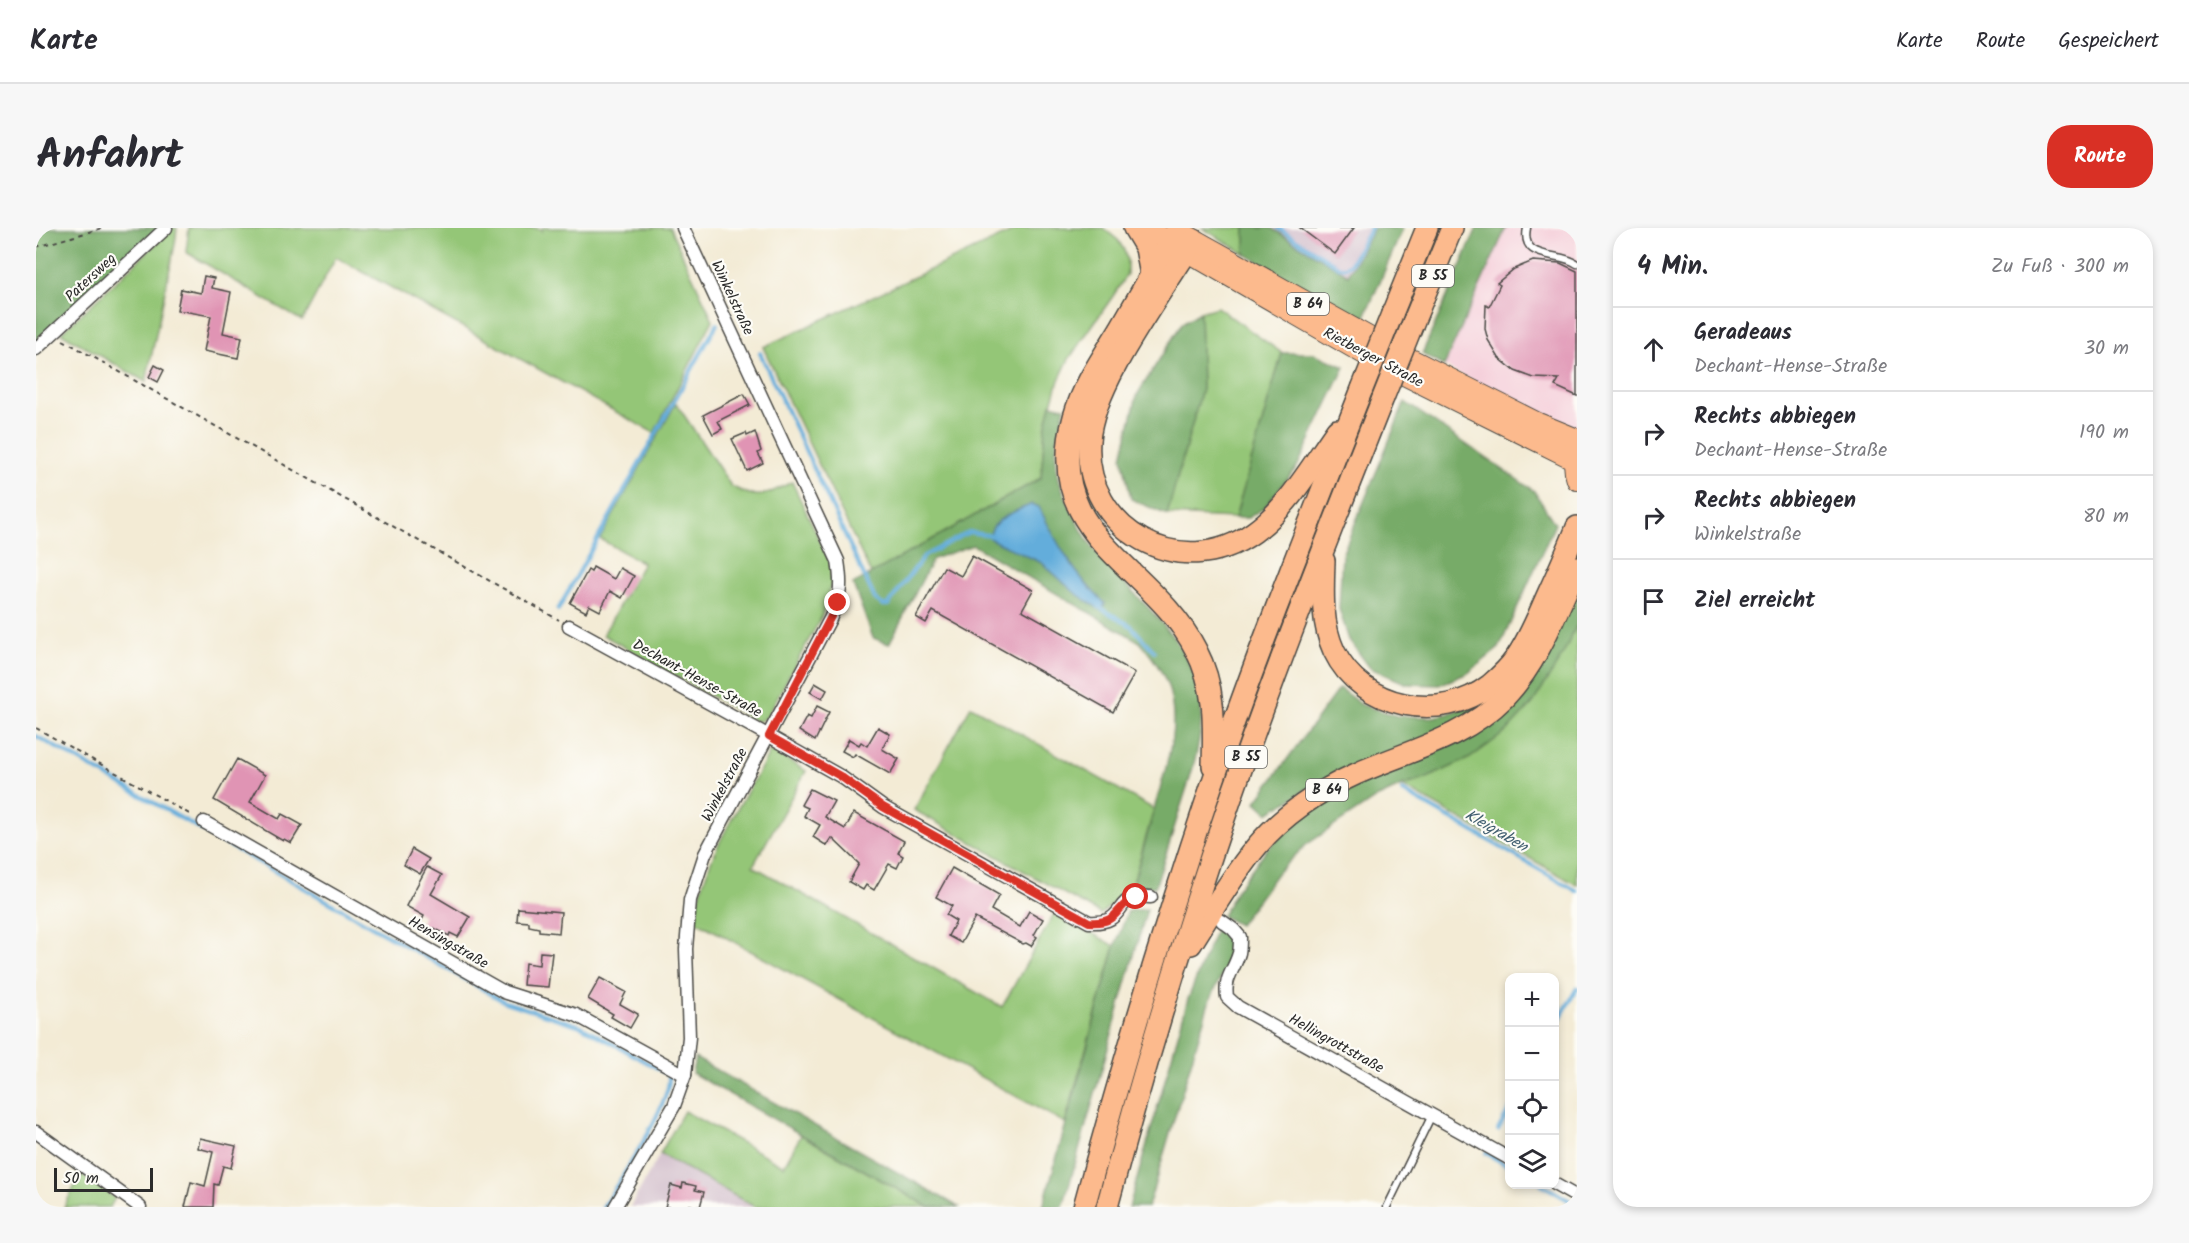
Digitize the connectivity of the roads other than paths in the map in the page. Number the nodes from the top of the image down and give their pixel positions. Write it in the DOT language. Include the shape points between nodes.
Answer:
graph roads {
  1 [pos="166,228"];
  2 [pos="683,228"];
  3 [pos="1134,228"];
  4 [pos="1146,228"];
  5 [pos="1426,228"];
  6 [pos="1452,228"];
  7 [pos="1527,228"];
  8 [pos="1180,239"];
  9 [pos="1577,264"];
  10 [pos="1150,275"];
  11 [pos="36,349"];
  12 [pos="1359,397"];
  13 [pos="1577,439"];
  14 [pos="1575,454"];
  15 [pos="1577,480"];
  16 [pos="1577,527"];
  17 [pos="1324,546"];
  18 [pos="1577,567"];
  19 [pos="569,626"];
  20 [pos="769,736"];
  21 [pos="1212,785"];
  22 [pos="204,822"];
  23 [pos="1151,897"];
  24 [pos="1222,921"];
  25 [pos="1175,970"];
  26 [pos="685,1075"];
  27 [pos="1432,1115"];
  28 [pos="36,1132"];
  29 [pos="1505,1157"];
  30 [pos="1559,1187"];
  31 [pos="1577,1197"];
  32 [pos="140,1207"];
  33 [pos="615,1207"];
  34 [pos="1084,1207"];
  35 [pos="1107,1207"];
  36 [pos="1387,1207"];
  1 -- 11 [label="street, Patersweg"];
  2 -- 20 [label="street, Winkelstraße" via="838,561 838,603"];
  3 -- 10 [label="highway" via="1146,248"];
  4 -- 8 [label="main road, Rietberger Straße / B 64"];
  5 -- 12 [label="highway, B 55, bridge"];
  6 -- 17 [label="highway, B 55, bridge"];
  7 -- 9 [label="lane" via="1529,246 1537,252"];
  8 -- 10 [label="highway"];
  8 -- 12 [label="highway, B 55" via="1109,379 1092,422 1092,478 1105,506 1125,529 1142,541 1179,552 1198,553 1235,543 1285,504"];
  8 -- 13 [label="main road, Rietberger Straße / B 64" via="1387,347"];
  8 -- 14 [label="main road, Rietberger Straße / B 64" via="1378,362"];
  10 -- 21 [label="highway" via="1078,403 1070,434 1068,468 1076,503 1087,524 1173,616 1196,648 1213,702"];
  12 -- 21 [label="highway, B 55"];
  14 -- 15 [label="main road"];
  16 -- 17 [label="highway, B 55" via="1515,660 1489,685 1469,698 1446,705 1405,705 1383,698 1347,672 1326,627"];
  17 -- 25 [label="highway, B 55" via="1232,795"];
  18 -- 25 [label="highway, B 64" via="1528,669 1503,699 1458,732 1355,774 1317,795 1284,820 1258,845 1228,884"];
  19 -- 20 [label="street, Dechant-Hense-Straße"];
  20 -- 23 [label="street, Dechant-Hense-Straße" via="840,776 883,807 1089,922 1111,920 1127,901"];
  20 -- 26 [label="street, Winkelstraße" via="705,854 690,900 686,949 690,1037"];
  21 -- 34 [label="highway" via="1150,974"];
  22 -- 26 [label="street, Hensingstraße" via="504,992 576,1015"];
  24 -- 27 [label="street, Hellingrottstraße" via="1240,937 1239,952 1227,978 1227,997 1238,1007"];
  25 -- 35 [label="highway, B 64"];
  26 -- 33 [label="street, Winkelstraße" via="674,1106"];
  27 -- 29 [label="street, Hellingrottstraße"];
  27 -- 36 [label="lane"];
  28 -- 32 [label="street"];
  30 -- 31 [label="street"];
}
